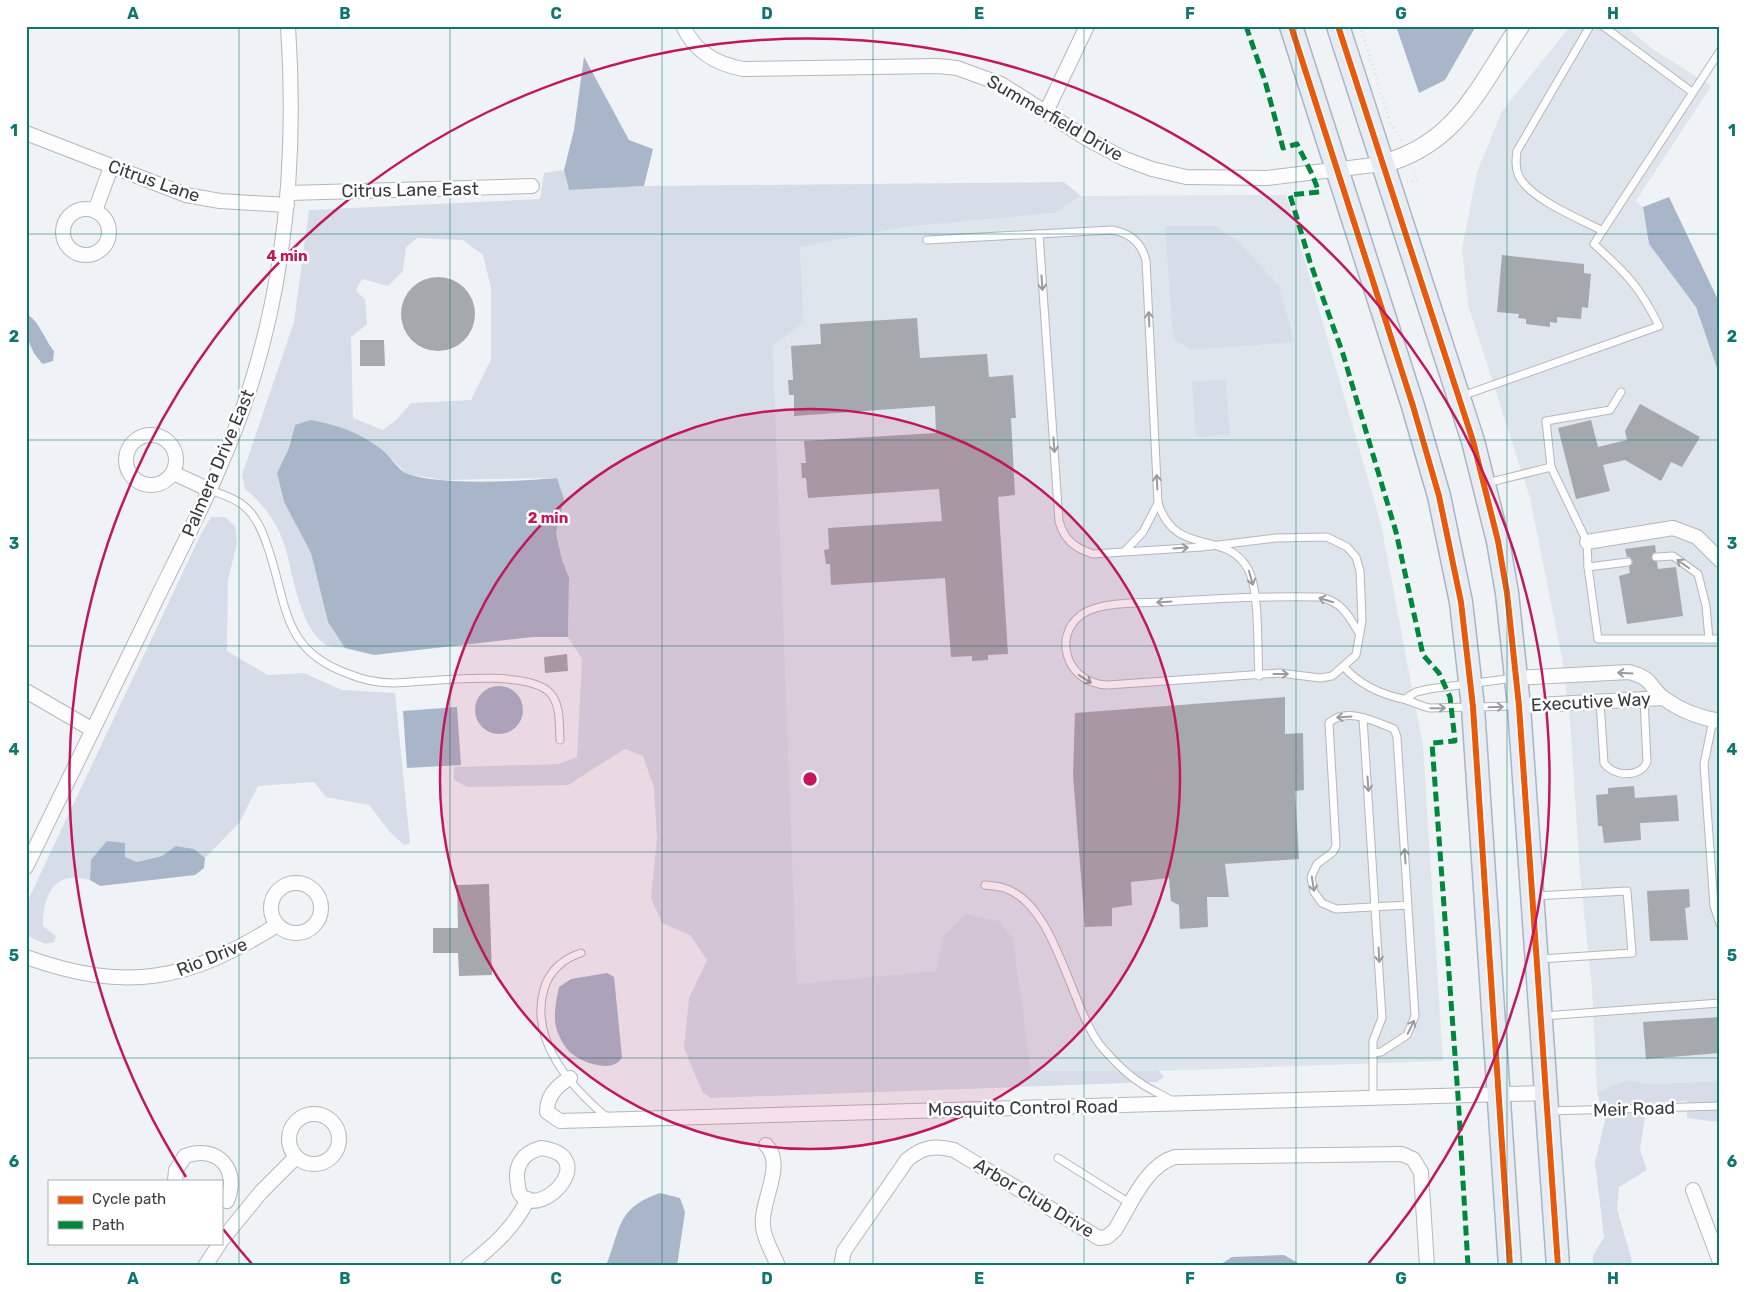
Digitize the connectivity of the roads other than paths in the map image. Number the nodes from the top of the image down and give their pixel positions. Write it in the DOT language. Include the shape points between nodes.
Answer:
graph roads {
  1 [pos="288,26"];
  2 [pos="683,26"];
  3 [pos="1087,26"];
  4 [pos="1291,26"];
  5 [pos="1338,26"];
  6 [pos="1520,26"];
  7 [pos="1590,26"];
  8 [pos="1603,26"];
  9 [pos="1720,51"];
  10 [pos="1692,92"];
  11 [pos="1046,112"];
  12 [pos="26,133"];
  13 [pos="1382,164"];
  14 [pos="111,167"];
  15 [pos="1337,169"];
  16 [pos="532,186"];
  17 [pos="288,199"];
  18 [pos="95,211"];
  19 [pos="1603,232"];
  20 [pos="1039,234"];
  21 [pos="927,240"];
  22 [pos="1621,392"];
  23 [pos="1458,398"];
  24 [pos="1551,467"];
  25 [pos="173,472"];
  26 [pos="1484,484"];
  27 [pos="210,490"];
  28 [pos="1158,503"];
  29 [pos="1587,542"];
  30 [pos="1218,545"];
  31 [pos="1124,552"];
  32 [pos="1656,557"];
  33 [pos="1720,560"];
  34 [pos="1628,562"];
  35 [pos="1588,567"];
  36 [pos="1254,596"];
  37 [pos="1358,633"];
  38 [pos="1709,639"];
  39 [pos="1720,639"];
  40 [pos="1344,668"];
  41 [pos="1259,676"];
  42 [pos="1516,678"];
  43 [pos="1471,684"];
  44 [pos="26,691"];
  45 [pos="1644,698"];
  46 [pos="1663,698"];
  47 [pos="1405,699"];
  48 [pos="1600,701"];
  49 [pos="1519,706"];
  50 [pos="1473,708"];
  51 [pos="1363,718"];
  52 [pos="1716,720"];
  53 [pos="93,730"];
  54 [pos="560,740"];
  55 [pos="26,868"];
  56 [pos="985,885"];
  57 [pos="1532,896"];
  58 [pos="1408,905"];
  59 [pos="1376,907"];
  60 [pos="1720,924"];
  61 [pos="277,925"];
  62 [pos="581,953"];
  63 [pos="26,957"];
  64 [pos="1537,959"];
  65 [pos="1720,1003"];
  66 [pos="1540,1016"];
  67 [pos="1373,1054"];
  68 [pos="570,1078"];
  69 [pos="1500,1094"];
  70 [pos="1373,1099"];
  71 [pos="1547,1102"];
  72 [pos="1176,1104"];
  73 [pos="1720,1106"];
  74 [pos="609,1119"];
  75 [pos="766,1145"];
  76 [pos="296,1157"];
  77 [pos="1058,1158"];
  78 [pos="175,1180"];
  79 [pos="1693,1190"];
  80 [pos="528,1199"];
  81 [pos="224,1201"];
  82 [pos="1131,1204"];
  83 [pos="242,1214"];
  84 [pos="222,1241"];
  85 [pos="220,1244"];
  86 [pos="1720,1262"];
  87 [pos="206,1266"];
  88 [pos="468,1266"];
  89 [pos="778,1266"];
  90 [pos="841,1266"];
  91 [pos="1427,1266"];
  92 [pos="1510,1266"];
  93 [pos="1558,1266"];
  1 -- 17 [label="street, Palmera Drive East" via="292,116"];
  2 -- 11 [label="street, Summerfield Drive" via="697,48 726,66 743,69 956,68 1001,84"];
  3 -- 11 [label="street"];
  4 -- 15 [label="main road"];
  5 -- 13 [label="main road"];
  6 -- 13 [label="street" via="1469,105 1450,127 1421,150"];
  7 -- 19 [label="lane" via="1517,151 1515,162 1524,185 1549,203"];
  8 -- 10 [label="lane"];
  9 -- 10 [label="lane"];
  10 -- 19 [label="lane"];
  11 -- 15 [label="street, Summerfield Drive" via="1125,159 1186,177 1267,178"];
  12 -- 14 [label="street, Citrus Lane"];
  13 -- 15 [label="street, Summerfield Drive"];
  13 -- 23 [label="main road"];
  14 -- 17 [label="street, Citrus Lane" via="186,195 220,201"];
  14 -- 18 [label="street"];
  15 -- 43 [label="main road" via="1439,496 1461,602"];
  16 -- 17 [label="street, Citrus Lane East"];
  17 -- 27 [label="street, Palmera Drive East" via="272,308 254,377"];
  19 -- 23 [label="lane" via="1594,244 1635,284 1659,326"];
  20 -- 21 [label="lane"];
  28 -- 20 [label="lane, one-way" via="1144,254 1132,237 1119,231"];
  20 -- 31 [label="lane, one-way" via="1059,521 1069,541 1080,550 1093,554"];
  22 -- 24 [label="lane" via="1610,410 1546,421"];
  23 -- 26 [label="main road"];
  24 -- 26 [label="lane"];
  24 -- 29 [label="lane"];
  25 -- 27 [label="street"];
  26 -- 42 [label="main road" via="1507,593"];
  27 -- 53 [label="street, Palmera Drive East"];
  27 -- 54 [label="lane" via="244,505 255,518 269,551 294,634 322,661 372,681 494,678 539,685 549,692 556,704"];
  28 -- 30 [label="lane" via="1165,520 1180,535"];
  28 -- 31 [label="lane" via="1143,532"];
  29 -- 33 [label="street" via="1673,528 1697,537"];
  29 -- 35 [label="lane"];
  31 -- 30 [label="lane, one-way"];
  30 -- 36 [label="lane, one-way" via="1245,565 1252,579"];
  30 -- 37 [label="lane" via="1276,538 1327,537 1341,542 1356,558 1360,571 1362,621"];
  38 -- 32 [label="lane, one-way" via="1706,606 1698,574 1673,556"];
  34 -- 35 [label="lane"];
  35 -- 38 [label="lane" via="1598,639"];
  37 -- 36 [label="lane, one-way" via="1347,612 1330,600"];
  36 -- 41 [label="lane"];
  36 -- 41 [label="lane, one-way" via="1097,607 1086,611 1073,623 1068,631 1066,650 1073,669 1089,683 1098,685"];
  37 -- 40 [label="lane" via="1356,655"];
  38 -- 39 [label="lane"];
  41 -- 40 [label="lane, one-way" via="1280,673 1320,678 1332,676"];
  40 -- 47 [label="lane" via="1365,685 1392,698"];
  42 -- 43 [label="lane"];
  46 -- 42 [label="street, Executive Way, one-way" via="1646,678 1628,672"];
  42 -- 49 [label="main road"];
  43 -- 47 [label="lane" via="1429,688"];
  43 -- 50 [label="main road"];
  44 -- 53 [label="street"];
  45 -- 46 [label="street, Executive Way"];
  45 -- 48 [label="street, Executive Way"];
  45 -- 48 [label="lane" via="1648,762 1640,771 1624,774 1611,770 1604,763"];
  46 -- 52 [label="street, Executive Way" via="1695,714"];
  47 -- 50 [label="lane, one-way" via="1430,708"];
  48 -- 49 [label="street, Executive Way"];
  50 -- 49 [label="lane, one-way"];
  49 -- 57 [label="main road"];
  50 -- 69 [label="main road"];
  58 -- 51 [label="lane, one-way" via="1397,737 1394,729"];
  51 -- 59 [label="lane, one-way"];
  51 -- 59 [label="lane, one-way" via="1348,715 1334,718 1329,723 1336,846 1313,870 1312,885 1322,903 1336,909"];
  52 -- 60 [label="lane" via="1704,764 1714,906"];
  53 -- 55 [label="street, Palmera Drive East"];
  56 -- 72 [label="lane" via="1016,894 1031,909 1045,926 1082,1014 1100,1044 1140,1084"];
  57 -- 64 [label="main road"];
  57 -- 64 [label="lane" via="1627,891 1632,953"];
  58 -- 59 [label="lane"];
  67 -- 58 [label="lane, one-way" via="1407,1035 1414,1023"];
  59 -- 67 [label="lane, one-way" via="1382,1018 1373,1041"];
  61 -- 63 [label="street, Rio Drive" via="248,944 207,963 151,977 111,978 81,974"];
  62 -- 68 [label="lane" via="569,956 557,967 547,980 542,997 541,1023 547,1047"];
  64 -- 66 [label="main road"];
  65 -- 66 [label="lane"];
  66 -- 71 [label="main road"];
  67 -- 70 [label="lane"];
  68 -- 74 [label="lane" via="592,1106"];
  68 -- 74 [label="street, Mosquito Control Road" via="560,1083 551,1094 547,1112 560,1121"];
  69 -- 70 [label="street, Mosquito Control Road"];
  69 -- 71 [label="street, Mosquito Control Road"];
  69 -- 92 [label="main road"];
  70 -- 72 [label="street, Mosquito Control Road"];
  71 -- 73 [label="lane, Meir Road"];
  71 -- 93 [label="main road"];
  72 -- 74 [label="street, Mosquito Control Road"];
  75 -- 89 [label="street" via="773,1154 774,1163 763,1226"];
  76 -- 83 [label="street"];
  77 -- 82 [label="lane"];
  78 -- 81 [label="street" via="176,1170 185,1156 201,1152 215,1154 225,1164 228,1173 230,1186"];
  79 -- 86 [label="street"];
  80 -- 88 [label="street" via="506,1232"];
  81 -- 83 [label="street"];
  82 -- 90 [label="street, Arbor Club Drive" via="1115,1230 1107,1237 1099,1238 954,1150 942,1146 927,1147 907,1160 844,1251"];
  82 -- 91 [label="street, Arbor Club Drive" via="1158,1166 1175,1157 1402,1154 1413,1159 1421,1172"];
  83 -- 84 [label="street"];
  85 -- 87 [label="street"];
}
